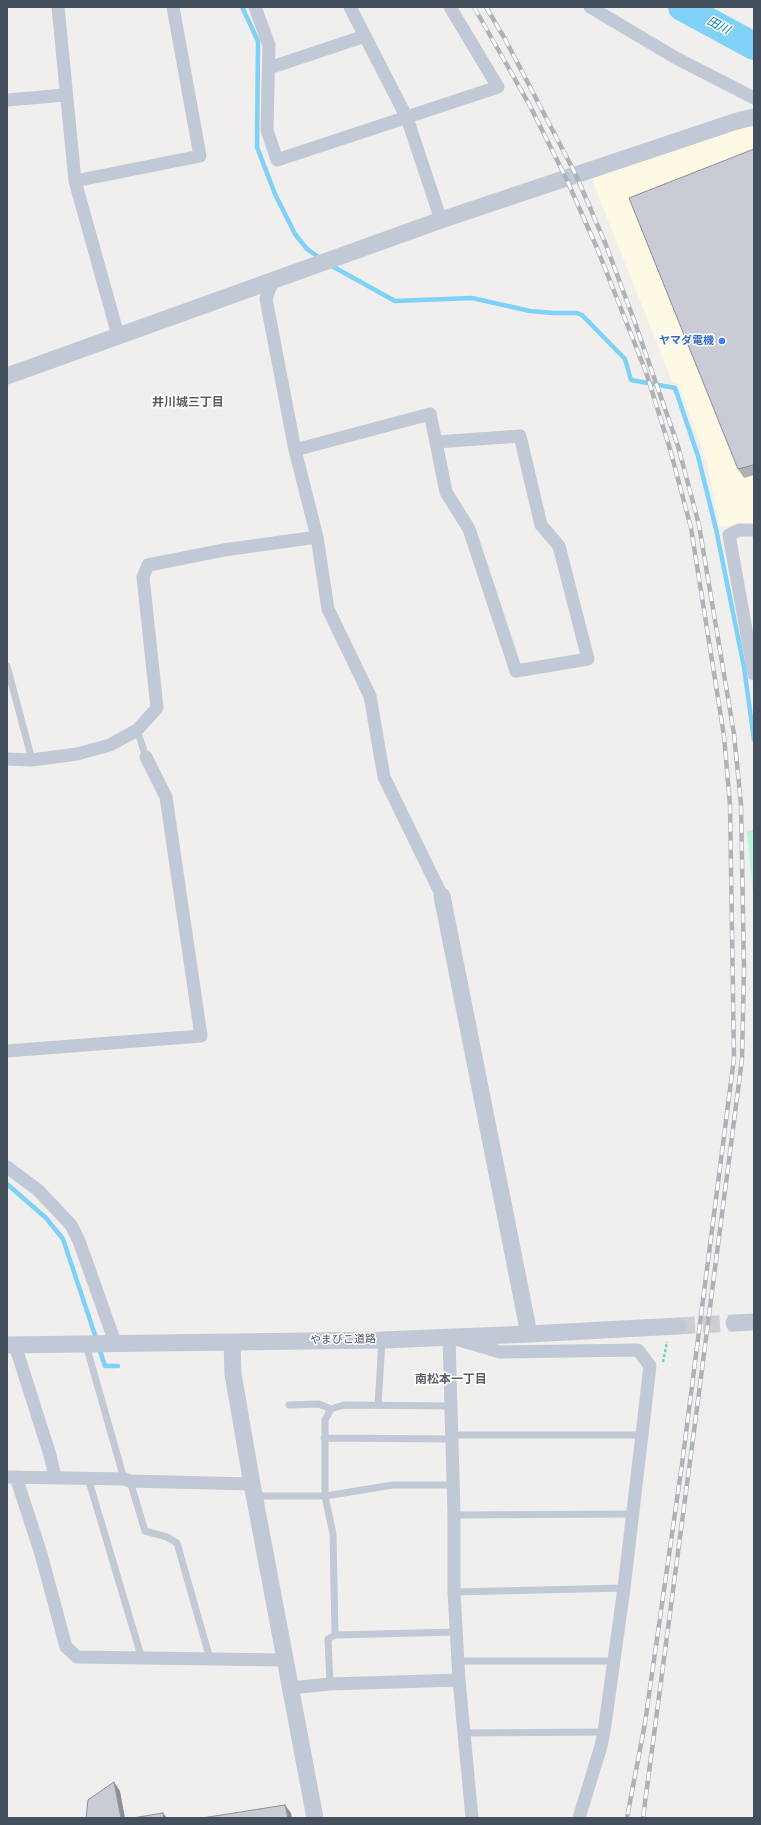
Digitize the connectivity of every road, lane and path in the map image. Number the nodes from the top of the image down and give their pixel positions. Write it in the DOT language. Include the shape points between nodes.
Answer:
graph roads {
  1 [pos="58,7"];
  2 [pos="173,7"];
  3 [pos="255,7"];
  4 [pos="350,7"];
  5 [pos="450,7"];
  6 [pos="590,7"];
  7 [pos="365,36"];
  8 [pos="269,68"];
  9 [pos="66,95"];
  10 [pos="754,98"];
  11 [pos="7,100"];
  12 [pos="754,117"];
  13 [pos="407,118"];
  14 [pos="75,180"];
  15 [pos="442,220"];
  16 [pos="273,280"];
  17 [pos="121,334"];
  18 [pos="7,376"];
  19 [pos="436,442"];
  20 [pos="295,450"];
  21 [pos="754,530"];
  22 [pos="317,538"];
  23 [pos="7,666"];
  24 [pos="754,674"];
  25 [pos="137,730"];
  26 [pos="146,757"];
  27 [pos="7,759"];
  28 [pos="32,760"];
  29 [pos="442,896"];
  30 [pos="7,1051"];
  31 [pos="7,1167"];
  32 [pos="754,1322"];
  33 [pos="734,1323"];
  34 [pos="678,1326"];
  35 [pos="529,1334"];
  36 [pos="449,1337"];
  37 [pos="382,1340"];
  38 [pos="232,1343"];
  39 [pos="11,1345"];
  40 [pos="88,1345"];
  41 [pos="113,1345"];
  42 [pos="289,1405"];
  43 [pos="378,1405"];
  44 [pos="451,1406"];
  45 [pos="331,1409"];
  46 [pos="641,1435"];
  47 [pos="452,1437"];
  48 [pos="324,1438"];
  49 [pos="12,1477"];
  50 [pos="55,1477"];
  51 [pos="88,1478"];
  52 [pos="127,1480"];
  53 [pos="453,1485"];
  54 [pos="253,1490"];
  55 [pos="325,1496"];
  56 [pos="632,1514"];
  57 [pos="454,1515"];
  58 [pos="624,1588"];
  59 [pos="454,1592"];
  60 [pos="456,1632"];
  61 [pos="335,1635"];
  62 [pos="142,1658"];
  63 [pos="210,1659"];
  64 [pos="284,1660"];
  65 [pos="458,1661"];
  66 [pos="614,1661"];
  67 [pos="459,1680"];
  68 [pos="330,1684"];
  69 [pos="290,1688"];
  70 [pos="604,1732"];
  71 [pos="464,1734"];
  72 [pos="314,1818"];
  73 [pos="472,1818"];
  74 [pos="579,1818"];
  1 -- 9 [label="street"];
  2 -- 14 [label="street" via="200,156"];
  3 -- 8 [label="street" via="269,45"];
  4 -- 7 [label="street"];
  5 -- 13 [label="street" via="498,87"];
  6 -- 10 [label="street" via="676,58"];
  7 -- 8 [label="street"];
  7 -- 13 [label="street"];
  8 -- 13 [label="street" via="267,130 277,160"];
  9 -- 11 [label="street"];
  9 -- 14 [label="street"];
  12 -- 15 [label="street"];
  13 -- 15 [label="street"];
  14 -- 17 [label="street" via="116,328"];
  15 -- 16 [label="street"];
  16 -- 17 [label="street"];
  16 -- 20 [label="street" via="266,299"];
  17 -- 18 [label="street"];
  19 -- 19 [label="street" via="520,436 541,525 559,546 588,659 516,671 469,529 446,492"];
  19 -- 20 [label="street" via="430,414"];
  20 -- 22 [label="street"];
  21 -- 24 [label="street" via="739,530 729,535"];
  22 -- 25 [label="street" via="224,550 148,565 143,577 157,708"];
  22 -- 29 [label="street" via="328,608 370,696 384,777"];
  23 -- 28 [label="lane"];
  25 -- 26 [label="lane"];
  25 -- 28 [label="street" via="97,749"];
  26 -- 30 [label="street" via="166,797 201,1036"];
  27 -- 28 [label="street"];
  29 -- 35 [label="street"];
  31 -- 41 [label="street" via="38,1190 71,1225 79,1241"];
  32 -- 33 [label="street"];
  34 -- 35 [label="street, やまびこ道路"];
  35 -- 36 [label="street, やまびこ道路"];
  36 -- 37 [label="street, やまびこ道路"];
  36 -- 44 [label="street"];
  36 -- 46 [label="street" via="500,1352 638,1350 650,1366"];
  37 -- 38 [label="street, やまびこ道路"];
  37 -- 43 [label="lane"];
  38 -- 41 [label="street, やまびこ道路"];
  38 -- 54 [label="street" via="233,1374"];
  39 -- 40 [label="street, やまびこ道路"];
  39 -- 50 [label="street" via="50,1455"];
  40 -- 41 [label="street, やまびこ道路"];
  40 -- 52 [label="lane"];
  42 -- 45 [label="lane" via="319,1404"];
  43 -- 44 [label="lane"];
  43 -- 45 [label="lane" via="344,1405"];
  44 -- 47 [label="street"];
  45 -- 48 [label="lane" via="325,1420"];
  46 -- 47 [label="lane"];
  46 -- 56 [label="street"];
  47 -- 48 [label="lane"];
  47 -- 53 [label="street"];
  48 -- 55 [label="lane"];
  49 -- 50 [label="street"];
  49 -- 62 [label="street" via="41,1554 66,1647 77,1657"];
  50 -- 51 [label="street"];
  51 -- 52 [label="street"];
  51 -- 62 [label="lane"];
  52 -- 54 [label="street"];
  52 -- 63 [label="lane" via="145,1531 167,1537 177,1543"];
  53 -- 55 [label="lane" via="393,1485"];
  53 -- 57 [label="street"];
  54 -- 55 [label="lane"];
  54 -- 64 [label="street"];
  55 -- 61 [label="lane" via="333,1534"];
  56 -- 57 [label="lane"];
  56 -- 58 [label="street"];
  57 -- 59 [label="street"];
  58 -- 59 [label="lane"];
  58 -- 66 [label="street"];
  59 -- 60 [label="street"];
  60 -- 61 [label="lane"];
  60 -- 65 [label="street"];
  61 -- 68 [label="lane" via="328,1639"];
  62 -- 63 [label="street"];
  63 -- 64 [label="street"];
  64 -- 69 [label="street"];
  65 -- 66 [label="lane"];
  65 -- 67 [label="street"];
  66 -- 70 [label="street"];
  67 -- 68 [label="street"];
  67 -- 71 [label="street"];
  68 -- 69 [label="street"];
  69 -- 72 [label="street"];
  70 -- 71 [label="lane"];
  70 -- 74 [label="street"];
  71 -- 73 [label="street"];
}
